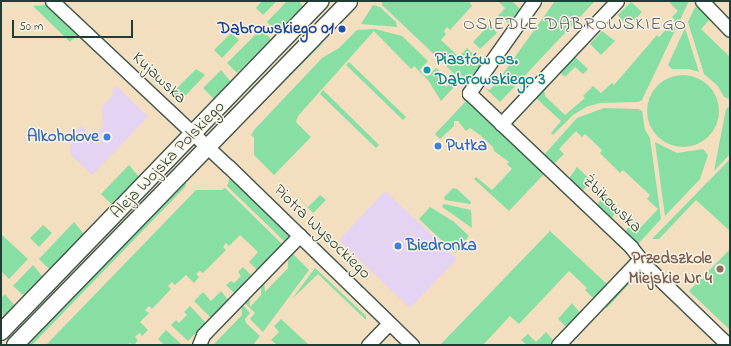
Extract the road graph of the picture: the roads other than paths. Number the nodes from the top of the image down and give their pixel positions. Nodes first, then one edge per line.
1 (52, 1) edge
2 (321, 1) edge
3 (349, 1) edge
4 (534, 1) edge
5 (617, 1) edge
6 (702, 1) edge
7 (730, 30) edge
8 (501, 124) junction
9 (193, 134) junction
10 (207, 146) junction
11 (300, 235) junction
12 (640, 259) junction
13 (389, 323) junction
14 (1, 332) edge
15 (562, 344) edge
16 (725, 344) edge
17 (15, 345) edge
18 (200, 345) edge
19 (368, 345) edge
20 (412, 345) edge

1 - 9 street, Kujawska
2 - 9 street, Aleja Wojska Polskiego
3 - 10 street, Aleja Wojska Polskiego
4 - 8 street, Żbikowska
5 - 8 street
6 - 7 street
8 - 12 street, Żbikowska
9 - 10 street, Kujawska
9 - 14 street, Aleja Wojska Polskiego
10 - 11 street, Piotra Wysockiego
10 - 17 street, Aleja Wojska Polskiego
11 - 13 street, Piotra Wysockiego
11 - 18 street
12 - 15 street
12 - 16 street, Żbikowska
13 - 19 street
13 - 20 street, Piotra Wysockiego

